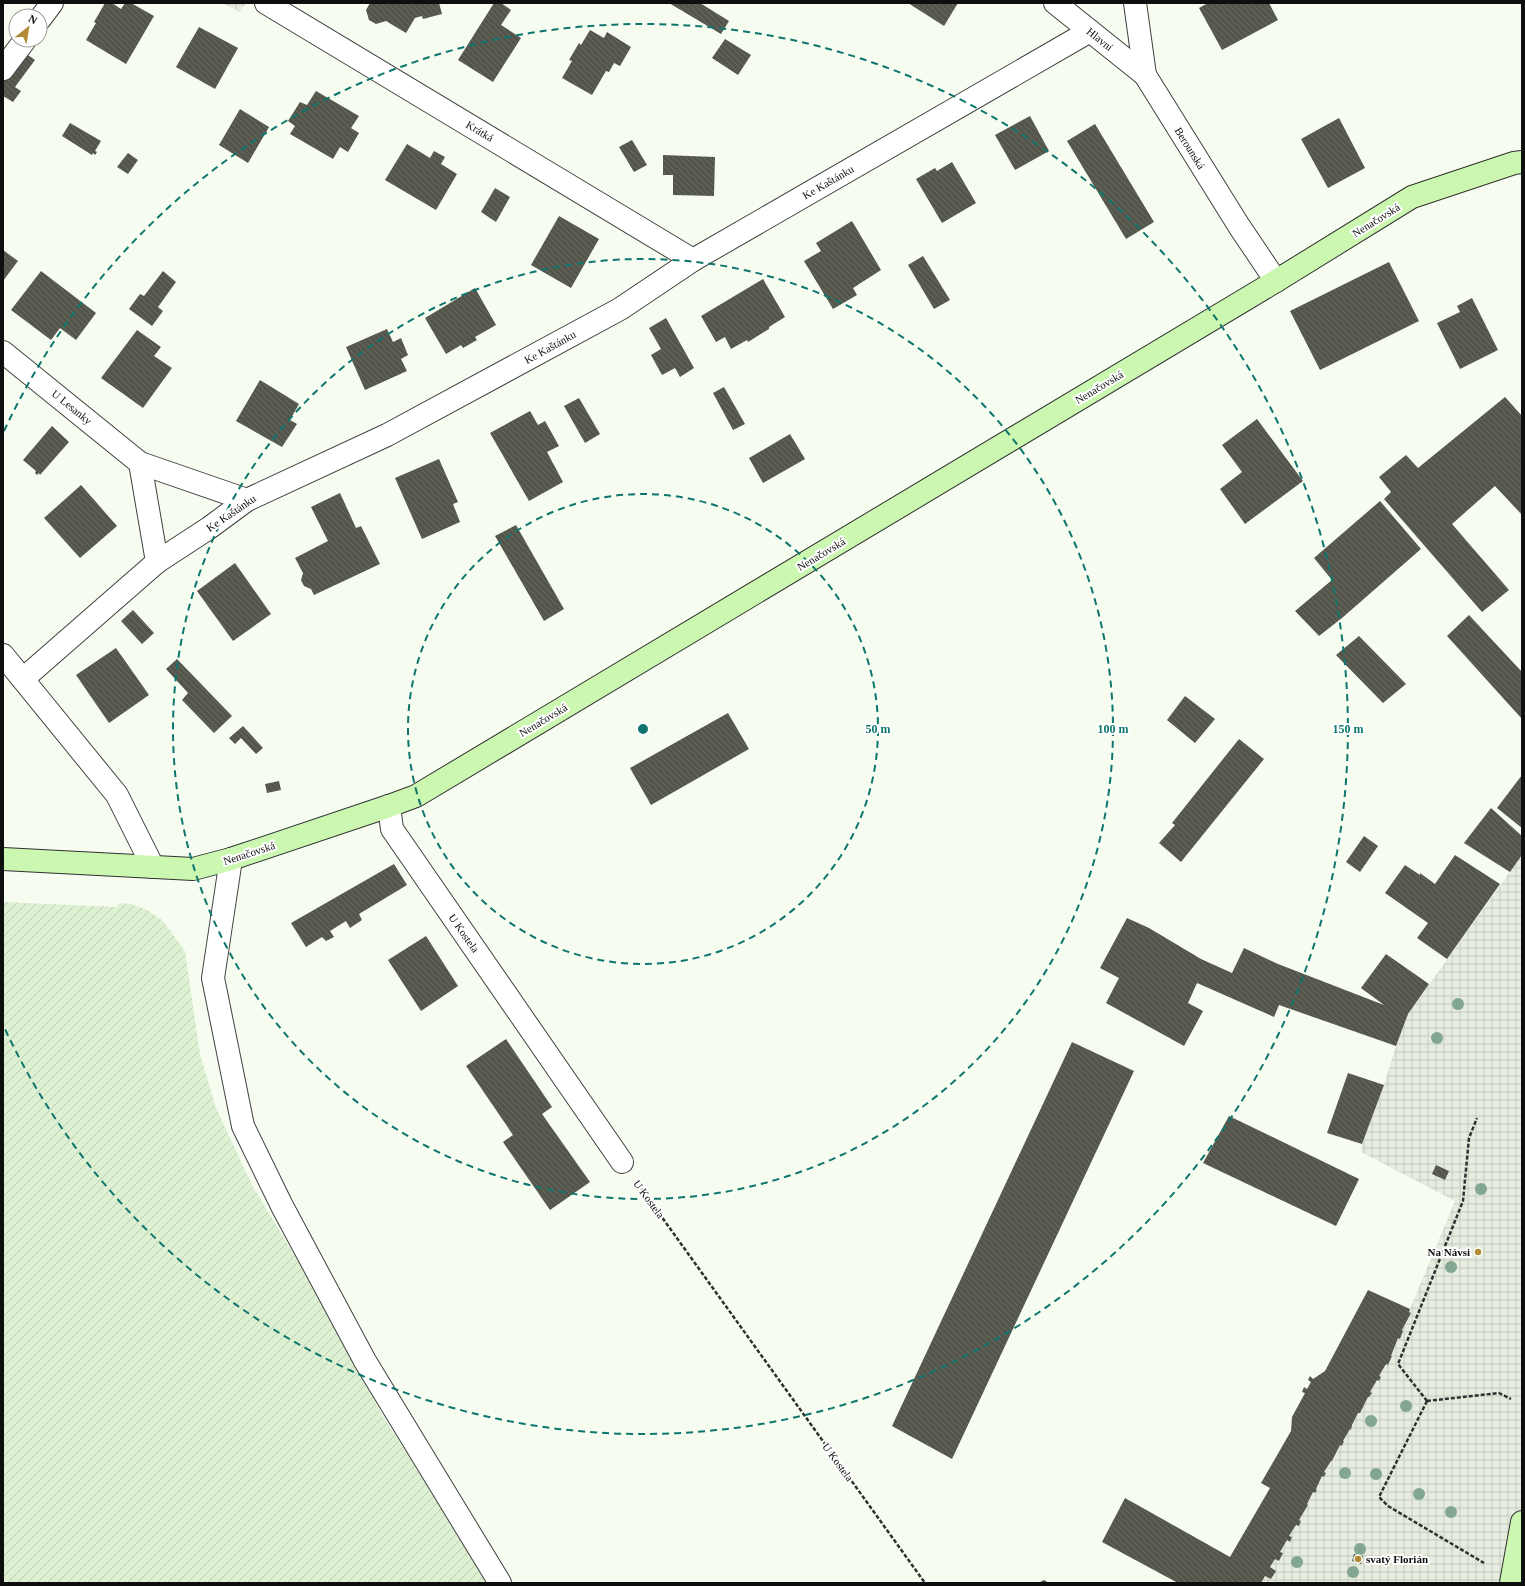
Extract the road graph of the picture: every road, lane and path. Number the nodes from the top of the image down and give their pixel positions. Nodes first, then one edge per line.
1 (266, 3) edge
2 (1055, 3) edge
3 (1135, 3) edge
4 (1090, 31) junction
5 (18, 48) edge
6 (3, 69) edge
7 (1145, 76) junction
8 (1522, 162) edge
9 (693, 260) junction
10 (1276, 281) junction
11 (3, 352) edge
12 (140, 463) junction
13 (247, 500) junction
14 (157, 562) junction
15 (3, 655) edge
16 (23, 679) junction
17 (390, 806) junction
18 (3, 859) edge
19 (230, 859) junction
20 (153, 867) junction
21 (1477, 1118) dead end
22 (622, 1162) joint
23 (1511, 1399) dead end
24 (1427, 1401) junction
25 (1522, 1522) edge
26 (1484, 1564) dead end
27 (500, 1583) edge
28 (925, 1583) edge
29 (1511, 1583) edge

1 - 9 street, Krátká
2 - 4 street, Hlavní
3 - 7 street, Berounská
4 - 7 street, Hlavní
4 - 9 street, Ke Kaštánku
5 - 6 street
7 - 10 street, Berounská
8 - 10 street, Nenačovská
9 - 13 street, Ke Kaštánku
10 - 17 street, Nenačovská
11 - 12 street, U Lesanky
12 - 13 street, U Lesanky
12 - 14 street
13 - 14 street, Ke Kaštánku
14 - 16 street, Ke Kaštánku
15 - 16 street
16 - 20 street
17 - 19 street, Nenačovská
17 - 22 street, U Kostela
18 - 20 street, Nenačovská
19 - 20 street, Nenačovská
19 - 27 street
21 - 24 path
22 - 28 path, U Kostela
23 - 24 path
24 - 26 path
25 - 29 street

